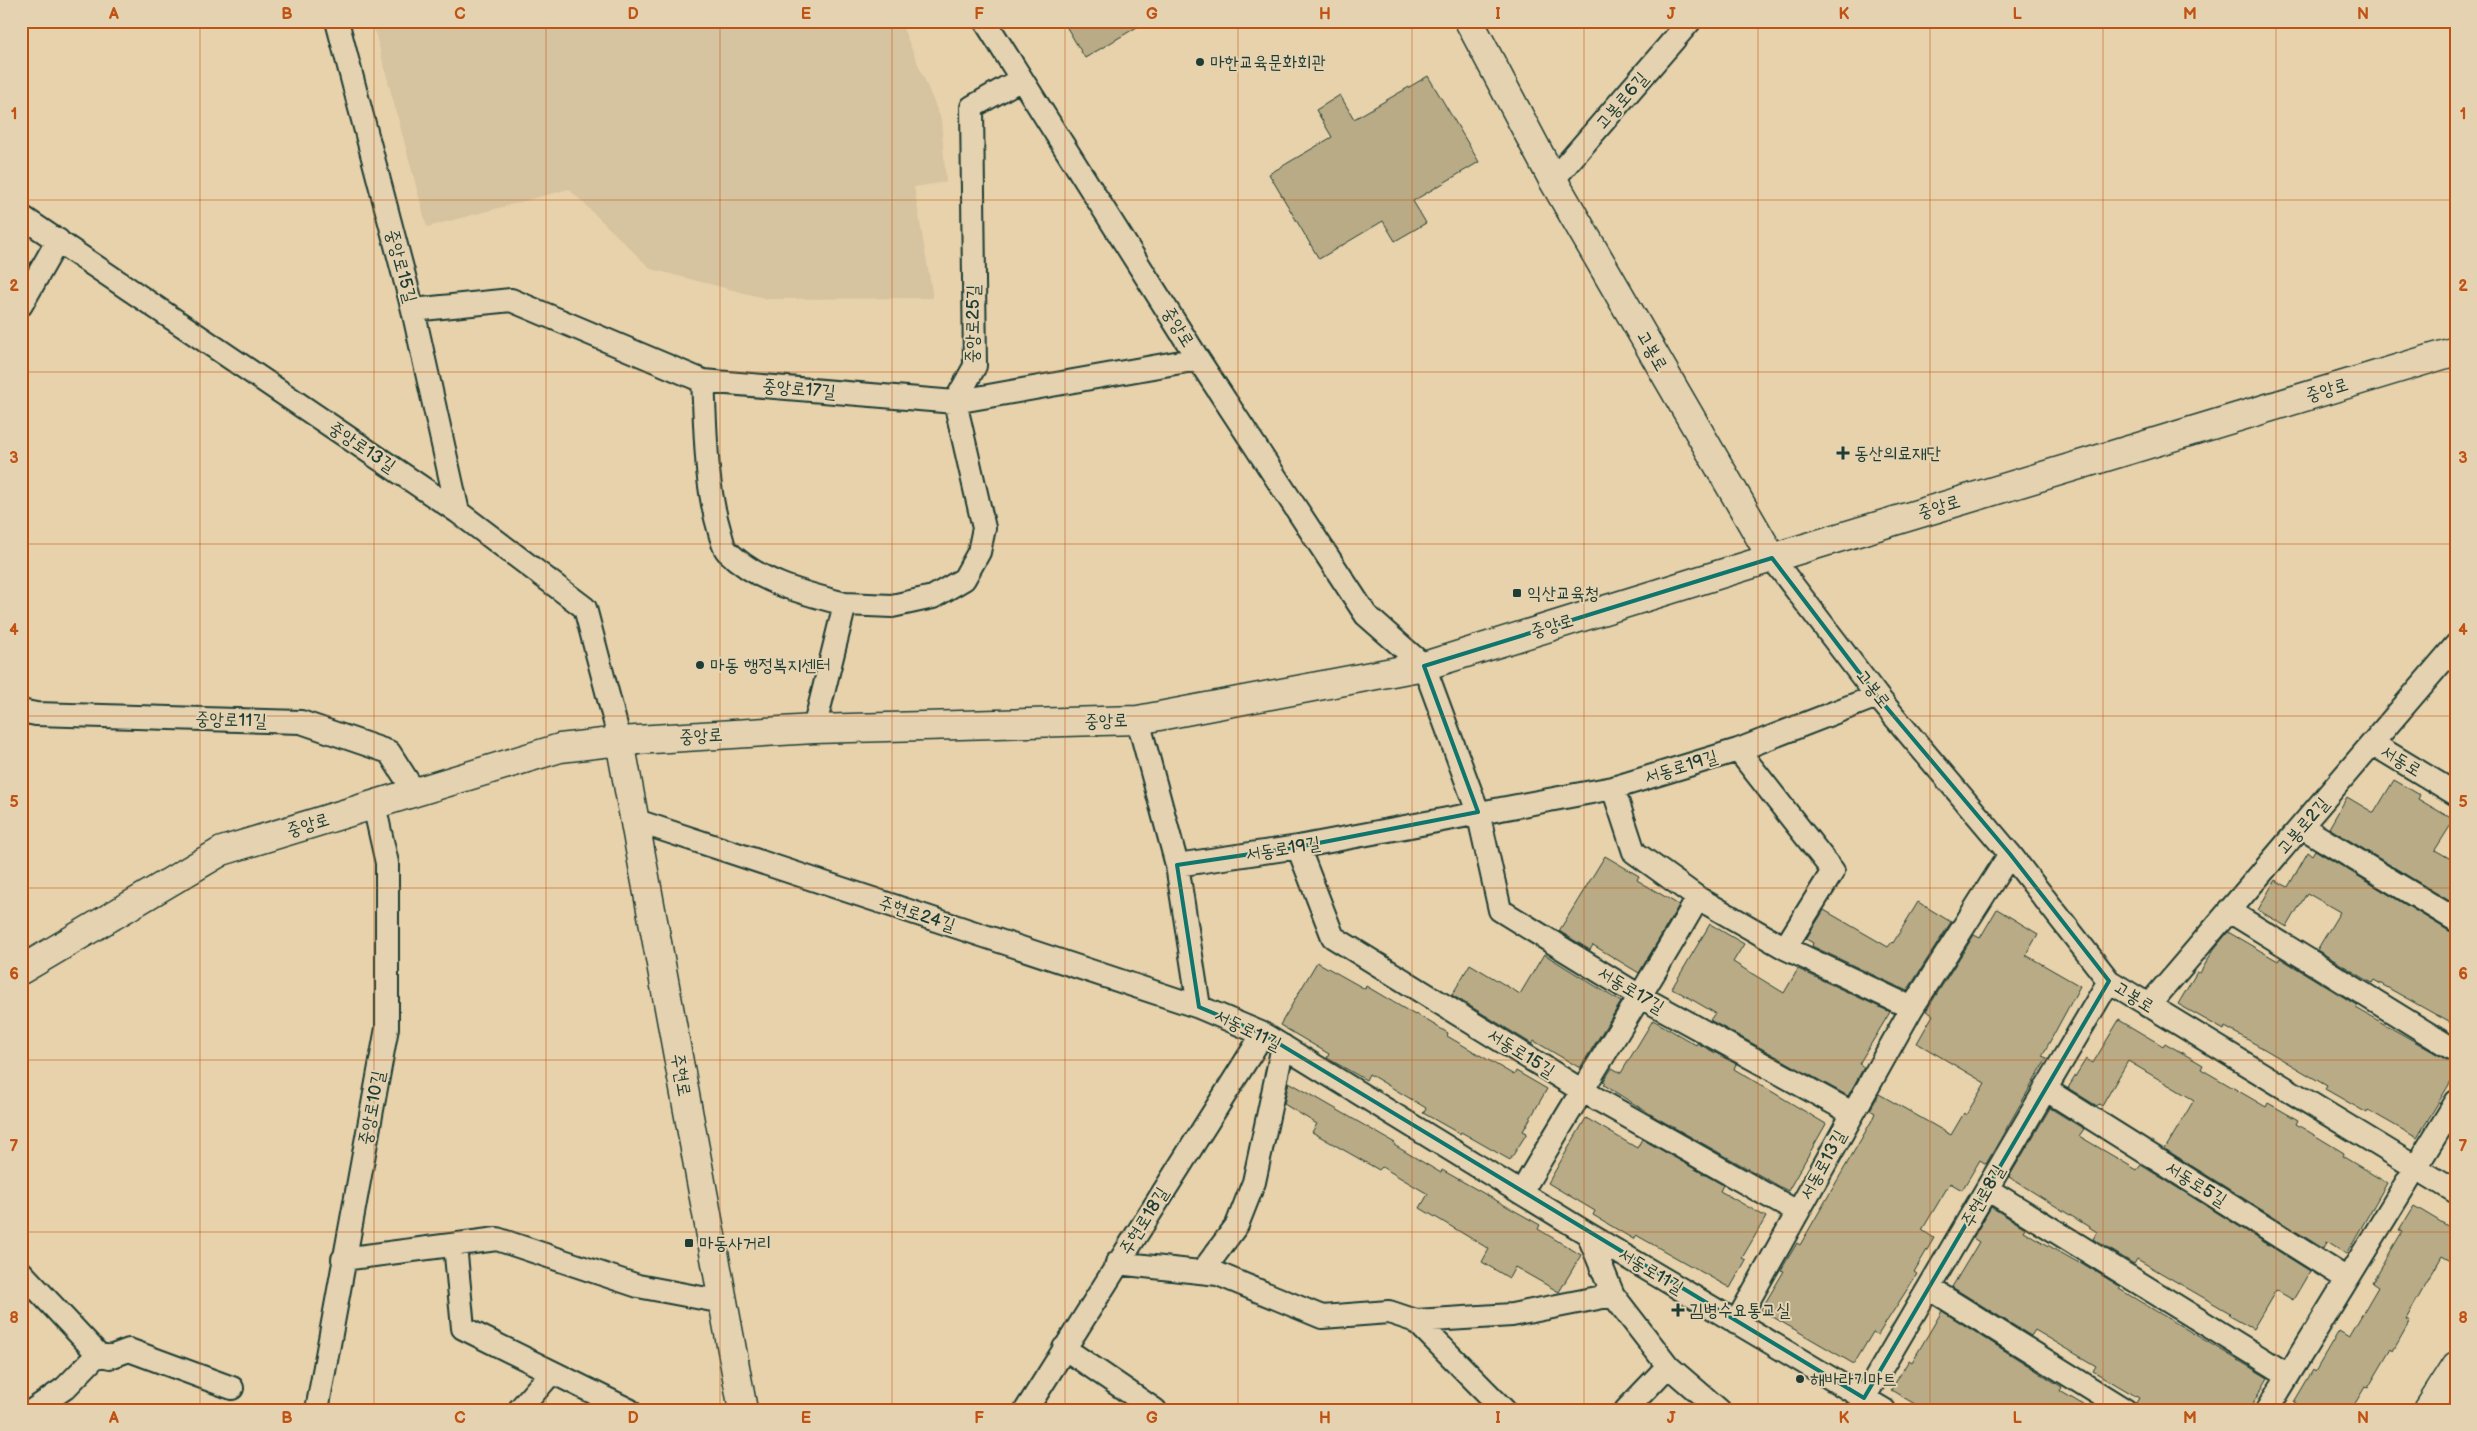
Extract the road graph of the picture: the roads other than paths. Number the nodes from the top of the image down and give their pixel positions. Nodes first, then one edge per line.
1 (337, 21) edge
2 (985, 21) edge
3 (1469, 21) edge
4 (1690, 21) edge
5 (1021, 79) junction
6 (1553, 180) junction
7 (21, 216) edge
8 (58, 240) junction
9 (21, 305) edge
10 (413, 310) junction
11 (2456, 351) edge
12 (1198, 358) junction
13 (704, 381) junction
14 (955, 402) junction
15 (458, 512) junction
16 (1772, 558) junction
17 (845, 604) junction
18 (2452, 656) edge
19 (1424, 666) junction
20 (1877, 696) junction
21 (21, 711) edge
22 (1138, 720) junction
23 (814, 729) junction
24 (620, 741) junction
25 (2373, 744) junction
26 (1738, 750) junction
27 (1612, 788) junction
28 (414, 791) junction
29 (2456, 794) edge
30 (374, 805) junction
31 (1478, 812) junction
32 (634, 820) junction
33 (2302, 826) junction
34 (1298, 847) junction
35 (2010, 854) junction
36 (1177, 865) junction
37 (1698, 898) junction
38 (2229, 910) junction
39 (2456, 920) edge
40 (1785, 948) junction
41 (21, 970) edge
42 (2108, 981) junction
43 (1641, 997) junction
44 (2148, 1006) junction
45 (1199, 1007) junction
46 (1912, 1008) junction
47 (1263, 1034) junction
48 (1283, 1046) junction
49 (2456, 1051) edge
50 (2045, 1089) junction
51 (1581, 1090) junction
52 (2456, 1102) edge
53 (1852, 1113) junction
54 (2415, 1168) junction
55 (1987, 1189) junction
56 (2456, 1192) edge
57 (1521, 1193) junction
58 (1797, 1212) junction
59 (1588, 1234) junction
60 (456, 1245) junction
61 (343, 1260) junction
62 (1117, 1263) junction
63 (21, 1272) edge
64 (1202, 1272) junction
65 (2347, 1278) junction
66 (1929, 1288) junction
67 (1612, 1295) junction
68 (723, 1302) junction
69 (1416, 1321) junction
70 (1736, 1323) junction
71 (1064, 1348) junction
72 (98, 1354) junction
73 (1668, 1366) junction
74 (2456, 1366) edge
75 (552, 1372) junction
76 (2288, 1375) junction
77 (232, 1388) dead end
78 (1860, 1404) edge
79 (33, 1410) edge
80 (316, 1410) edge
81 (519, 1410) edge
82 (629, 1410) edge
83 (743, 1410) edge
84 (1026, 1410) edge
85 (1155, 1410) edge
86 (1504, 1410) edge
87 (1626, 1410) edge
88 (1719, 1410) edge
89 (1884, 1410) edge
90 (2125, 1410) edge
91 (2267, 1410) edge
92 (2428, 1410) edge

1 - 10 street, 중앙로15길
2 - 5 street, 중앙로
3 - 6 street, 고봉로
4 - 6 street, 고봉로6길
5 - 12 street, 중앙로
5 - 14 street, 중앙로25길
6 - 16 street, 고봉로
7 - 8 street, 중앙로13길
8 - 9 street
8 - 15 street, 중앙로13길
10 - 13 street, 중앙로17길
10 - 15 street, 중앙로15길
11 - 16 street, 중앙로
12 - 14 street, 중앙로17길
12 - 19 street, 중앙로
13 - 14 street, 중앙로17길
13 - 17 street
14 - 17 street
15 - 24 street, 중앙로13길
16 - 19 street, 중앙로
16 - 20 street, 고봉로
17 - 23 street
18 - 25 street, 고봉로2길
19 - 22 street, 중앙로
19 - 31 street
20 - 26 street, 서동로19길
20 - 35 street, 고봉로
21 - 28 street, 중앙로11길
22 - 23 street, 중앙로
22 - 36 street, 서동로11길
23 - 24 street, 중앙로
24 - 28 street, 중앙로
24 - 32 street, 주현로
25 - 29 street, 서동로
25 - 33 street, 고봉로2길
26 - 27 street, 서동로19길
26 - 40 street
27 - 31 street, 서동로19길
27 - 37 street
28 - 30 street, 중앙로
30 - 41 street, 중앙로
30 - 61 street, 중앙로10길
31 - 34 street, 서동로19길
31 - 43 street, 서동로17길
32 - 45 street, 주현로24길
32 - 68 street, 주현로
33 - 38 street, 고봉로2길
33 - 39 street
34 - 36 street, 서동로19길
34 - 51 street, 서동로15길
35 - 42 street, 고봉로
35 - 46 street, 서동로13길
36 - 45 street, 서동로11길
37 - 40 street
37 - 43 street
38 - 44 street, 고봉로2길
38 - 49 street
40 - 46 street
42 - 44 street, 고봉로
42 - 50 street, 주현로8길
43 - 51 street
43 - 53 street, 서동로17길
44 - 54 street, 고봉로
45 - 47 street, 서동로11길
46 - 53 street, 서동로13길
47 - 48 street, 서동로11길
47 - 62 street, 주현로18길
48 - 57 street, 서동로11길
48 - 64 street
50 - 55 street, 주현로8길
50 - 65 street, 서동로5길
51 - 57 street
51 - 58 street, 서동로15길
52 - 54 street
53 - 58 street, 서동로13길
54 - 56 street, 고봉로
54 - 65 street
55 - 66 street, 주현로8길
55 - 76 street
57 - 59 street, 서동로11길
58 - 70 street, 서동로13길
59 - 67 street
59 - 70 street, 서동로11길
60 - 61 street
60 - 68 street
60 - 75 street
61 - 80 street, 중앙로10길
62 - 64 street
62 - 71 street, 주현로18길
63 - 72 street
64 - 69 street
65 - 76 street
66 - 78 street, 주현로8길
66 - 90 street
67 - 69 street
67 - 73 street
68 - 83 street, 주현로
69 - 86 street
70 - 78 street, 서동로11길
71 - 84 street, 주현로18길
71 - 85 street
72 - 77 street
72 - 79 street
73 - 87 street
73 - 88 street
74 - 92 street
75 - 81 street
75 - 82 street
76 - 91 street
78 - 89 street, 서동로11길

